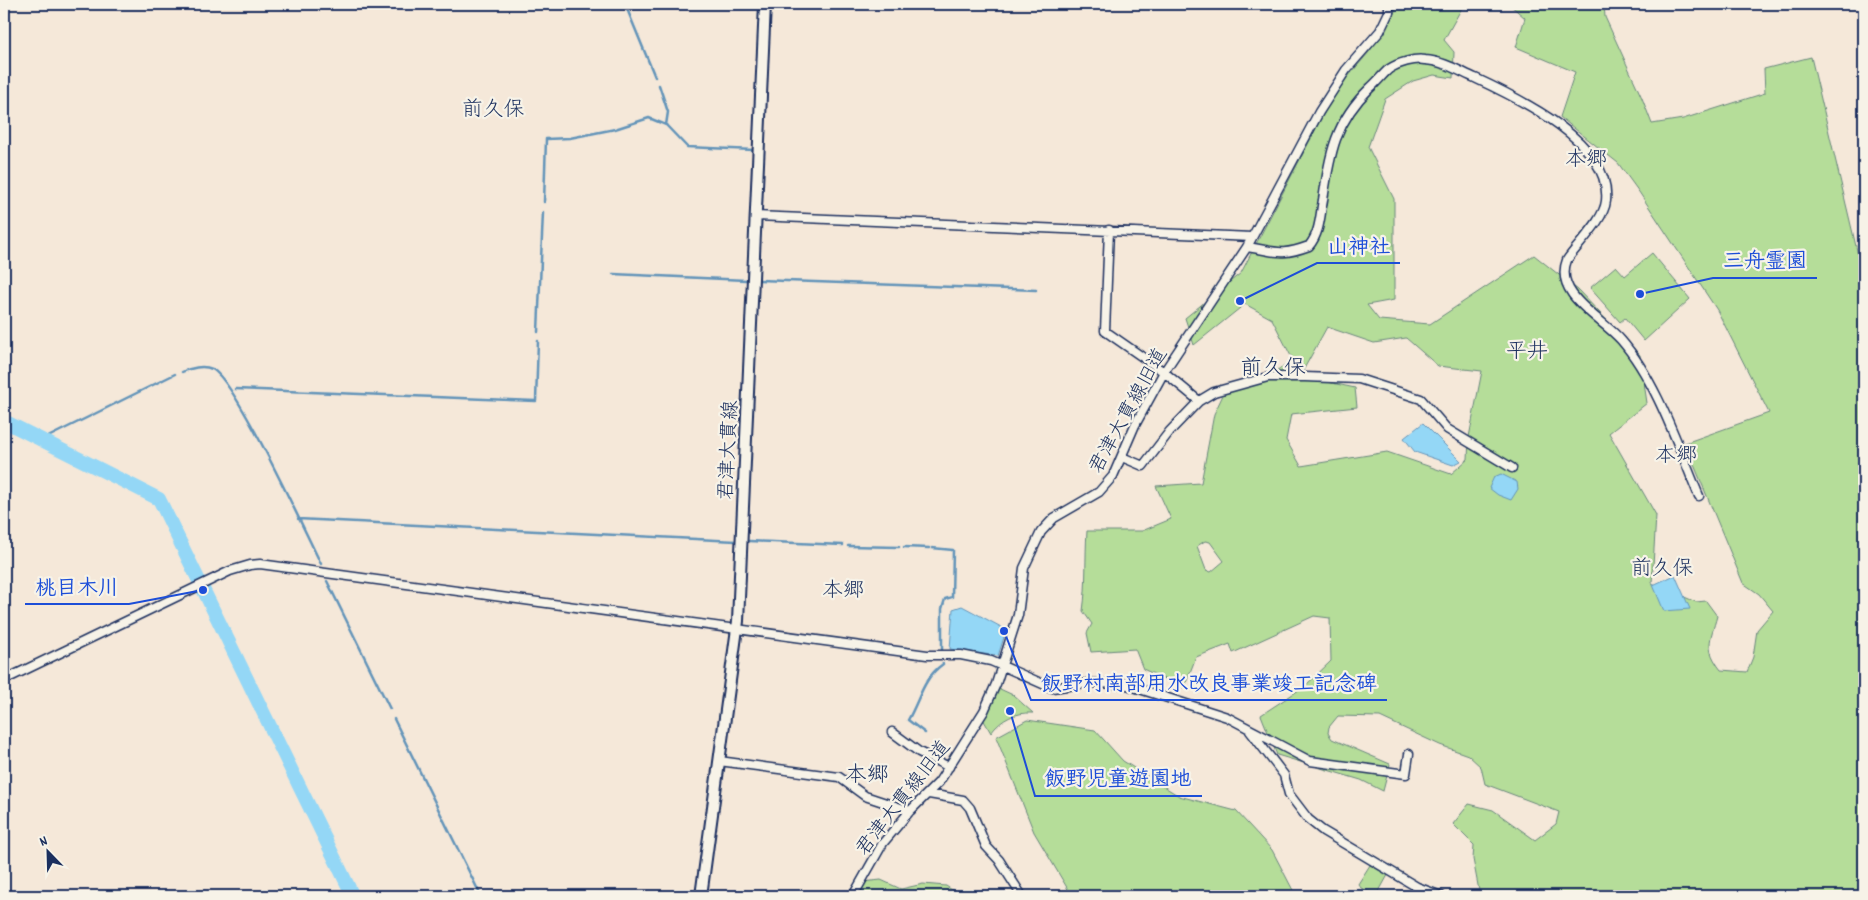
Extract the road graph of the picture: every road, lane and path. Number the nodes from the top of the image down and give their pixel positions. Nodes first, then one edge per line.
1 (765, 4) edge
2 (1389, 4) edge
3 (755, 216) junction
4 (1109, 230) junction
5 (1252, 237) junction
6 (1247, 247) junction
7 (1164, 372) junction
8 (1199, 401) junction
9 (1122, 458) junction
10 (1512, 468) dead end
11 (1699, 496) dead end
12 (737, 630) junction
13 (1002, 666) junction
14 (4, 680) edge
15 (1249, 730) junction
16 (892, 732) dead end
17 (1409, 754) dead end
18 (719, 761) junction
19 (950, 767) junction
20 (929, 794) junction
21 (910, 811) junction
22 (701, 896) edge
23 (853, 896) edge
24 (1022, 896) edge
25 (1441, 896) edge

1 - 3 main road, 君津大貫線
2 - 5 street, 君津大貫線旧道
3 - 4 street
3 - 12 main road, 君津大貫線
4 - 5 street
4 - 7 street
5 - 6 street, 君津大貫線旧道
6 - 7 street, 君津大貫線旧道
6 - 11 street
7 - 8 street
7 - 9 street, 君津大貫線旧道
8 - 9 street
8 - 10 street
9 - 13 street, 君津大貫線旧道
12 - 13 street
12 - 14 street
12 - 18 main road, 君津大貫線
13 - 15 street
13 - 19 street, 君津大貫線旧道
15 - 17 street
15 - 25 street
16 - 19 street
18 - 21 street
18 - 22 main road, 君津大貫線
19 - 20 street, 君津大貫線旧道
20 - 21 street, 君津大貫線旧道
20 - 24 street
21 - 23 street, 君津大貫線旧道

